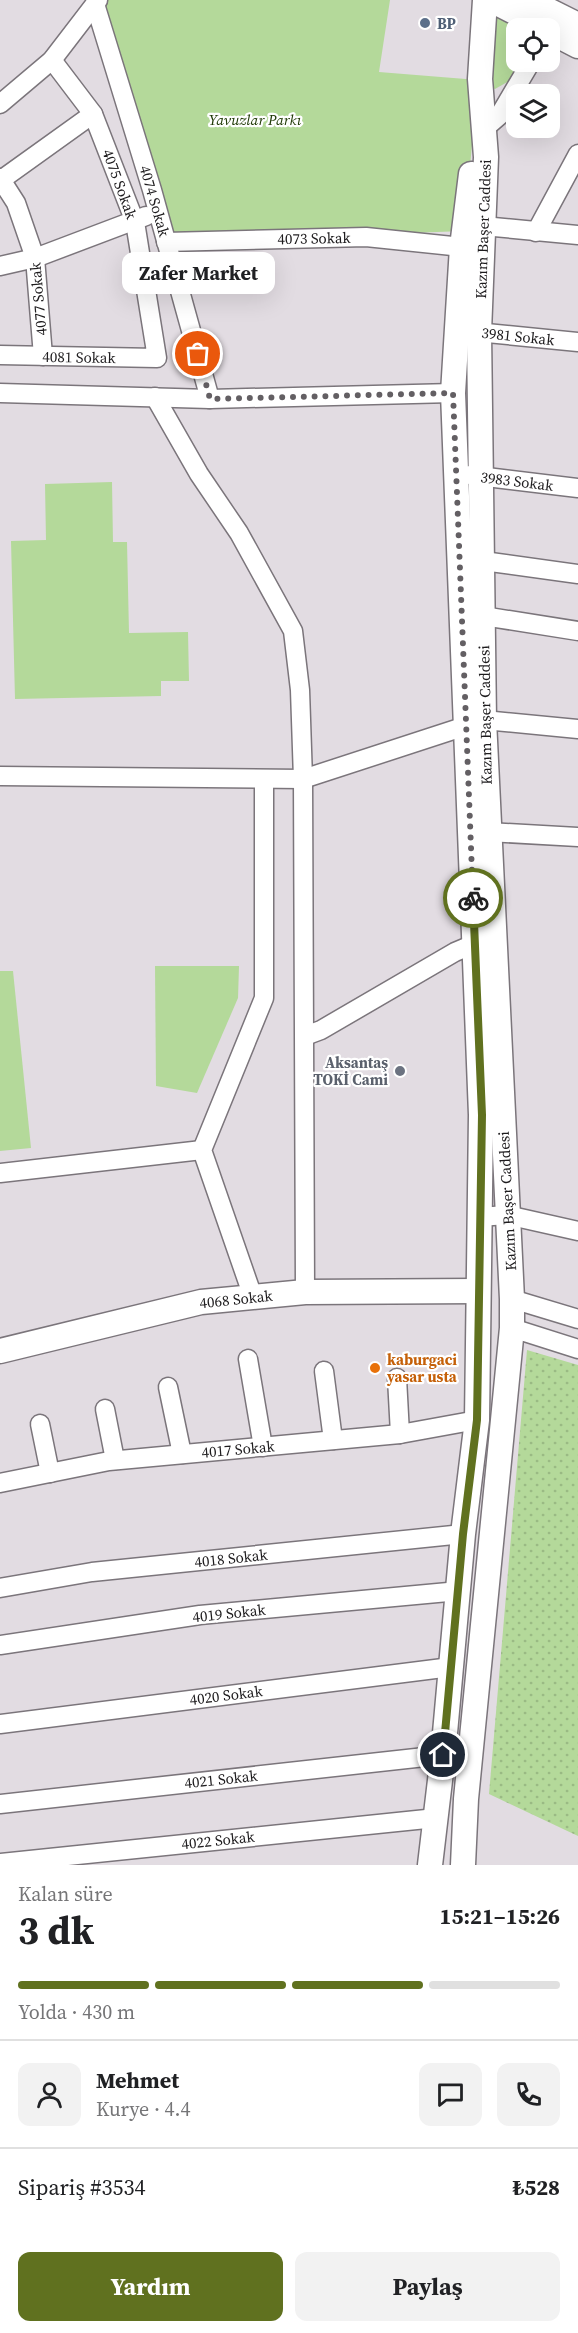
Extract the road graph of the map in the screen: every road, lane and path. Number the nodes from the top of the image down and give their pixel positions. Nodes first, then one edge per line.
1 (485, 0) edge
2 (491, 0) edge
3 (528, 0) edge
4 (97, 2) edge
5 (526, 18) edge
6 (578, 26) edge
7 (560, 37) edge
8 (578, 46) edge
9 (52, 60) junction
10 (525, 72) edge
11 (0, 104) edge
12 (93, 114) junction
13 (484, 135) junction
14 (578, 154) edge
15 (1, 179) edge
16 (158, 210) junction
17 (135, 222) junction
18 (483, 226) junction
19 (536, 232) junction
20 (578, 235) edge
21 (166, 242) junction
22 (462, 247) junction
23 (35, 258) junction
24 (0, 266) edge
25 (468, 331) junction
26 (578, 342) edge
27 (0, 355) edge
28 (43, 356) junction
29 (157, 358) joint
30 (0, 393) edge
31 (453, 393) junction
32 (154, 397) junction
33 (210, 399) junction
34 (456, 474) junction
35 (480, 477) junction
36 (578, 488) edge
37 (483, 561) junction
38 (460, 571) junction
39 (578, 574) edge
40 (472, 620) junction
41 (578, 631) edge
42 (475, 722) junction
43 (578, 729) edge
44 (0, 776) edge
45 (303, 779) junction
46 (264, 780) junction
47 (488, 832) junction
48 (578, 837) edge
49 (474, 944) junction
50 (305, 1036) junction
51 (202, 1150) junction
52 (0, 1173) edge
53 (507, 1215) junction
54 (479, 1217) junction
55 (578, 1231) edge
56 (478, 1291) junction
57 (305, 1292) junction
58 (253, 1297) junction
59 (512, 1299) junction
60 (578, 1319) edge
61 (512, 1328) junction
62 (578, 1348) edge
63 (0, 1351) edge
64 (248, 1359) dead end
65 (324, 1371) dead end
66 (397, 1378) dead end
67 (168, 1387) dead end
68 (105, 1409) dead end
69 (477, 1420) junction
70 (40, 1424) dead end
71 (400, 1434) junction
72 (333, 1440) junction
73 (263, 1447) junction
74 (182, 1454) junction
75 (115, 1460) junction
76 (50, 1473) junction
77 (0, 1483) edge
78 (463, 1534) junction
79 (0, 1588) edge
80 (459, 1591) junction
81 (0, 1645) edge
82 (451, 1667) junction
83 (0, 1724) edge
84 (443, 1755) junction
85 (0, 1804) edge
86 (436, 1818) junction
87 (0, 1863) edge
88 (430, 1865) edge
89 (463, 1865) edge

1 - 13 main road, Kazım Başer Caddesi
2 - 5 main road
3 - 6 main road
4 - 9 street
4 - 16 street, 4074 Sokak
7 - 8 main road
9 - 11 street
9 - 12 street, 4075 Sokak
10 - 13 street
12 - 15 street
12 - 17 street, 4075 Sokak
13 - 18 main road, Kazım Başer Caddesi
13 - 22 main road, Kazım Başer Caddesi
14 - 19 street
15 - 23 street, 4077 Sokak
16 - 17 street
16 - 21 street, 4074 Sokak
17 - 23 street
17 - 29 street, 4075 Sokak
18 - 19 street
18 - 25 main road, Kazım Başer Caddesi
19 - 20 street
21 - 22 street, 4073 Sokak
21 - 33 street, 4074 Sokak
22 - 25 main road, Kazım Başer Caddesi
23 - 24 street
23 - 28 street, 4077 Sokak
25 - 26 street, 3981 Sokak
25 - 31 main road, Kazım Başer Caddesi
25 - 35 main road, Kazım Başer Caddesi
27 - 28 street, 4081 Sokak
28 - 29 street, 4081 Sokak
30 - 32 street
31 - 33 street
31 - 34 main road, Kazım Başer Caddesi
32 - 33 street
32 - 45 street
34 - 35 street, 3983 Sokak
34 - 38 main road, Kazım Başer Caddesi
35 - 36 street, 3983 Sokak
35 - 37 main road, Kazım Başer Caddesi
37 - 38 street
37 - 39 street
37 - 40 main road, Kazım Başer Caddesi
38 - 40 main road, Kazım Başer Caddesi
40 - 41 street
40 - 42 main road, Kazım Başer Caddesi
42 - 43 street
42 - 45 street
42 - 47 main road, Kazım Başer Caddesi
42 - 49 main road, Kazım Başer Caddesi
44 - 46 street
45 - 46 street
45 - 50 street
46 - 51 street
47 - 48 street
47 - 53 main road, Kazım Başer Caddesi
49 - 50 street
49 - 54 main road, Kazım Başer Caddesi
50 - 57 street
51 - 52 street
51 - 58 street
53 - 54 street
53 - 55 street
53 - 59 main road, Kazım Başer Caddesi
54 - 56 main road, Kazım Başer Caddesi
56 - 57 main road, 4068 Sokak
56 - 69 main road, Kazım Başer Caddesi
57 - 58 main road, 4068 Sokak
58 - 63 main road, 4068 Sokak
59 - 60 street
59 - 61 main road, Kazım Başer Caddesi
61 - 62 street
61 - 89 main road, Kazım Başer Caddesi
64 - 73 street
65 - 72 street
66 - 71 street
67 - 74 street
68 - 75 street
69 - 71 street, 4017 Sokak
69 - 78 main road, Kazım Başer Caddesi
70 - 76 street
71 - 72 street, 4017 Sokak
72 - 73 street, 4017 Sokak
73 - 74 street, 4017 Sokak
74 - 75 street, 4017 Sokak
75 - 76 street, 4017 Sokak
76 - 77 street, 4017 Sokak
78 - 79 street, 4018 Sokak
78 - 80 main road, Kazım Başer Caddesi
80 - 81 street, 4019 Sokak
80 - 82 main road, Kazım Başer Caddesi
82 - 83 street, 4020 Sokak
82 - 84 main road, Kazım Başer Caddesi
84 - 85 street, 4021 Sokak
84 - 86 main road, Kazım Başer Caddesi
86 - 87 street, 4022 Sokak
86 - 88 main road, Kazım Başer Caddesi

